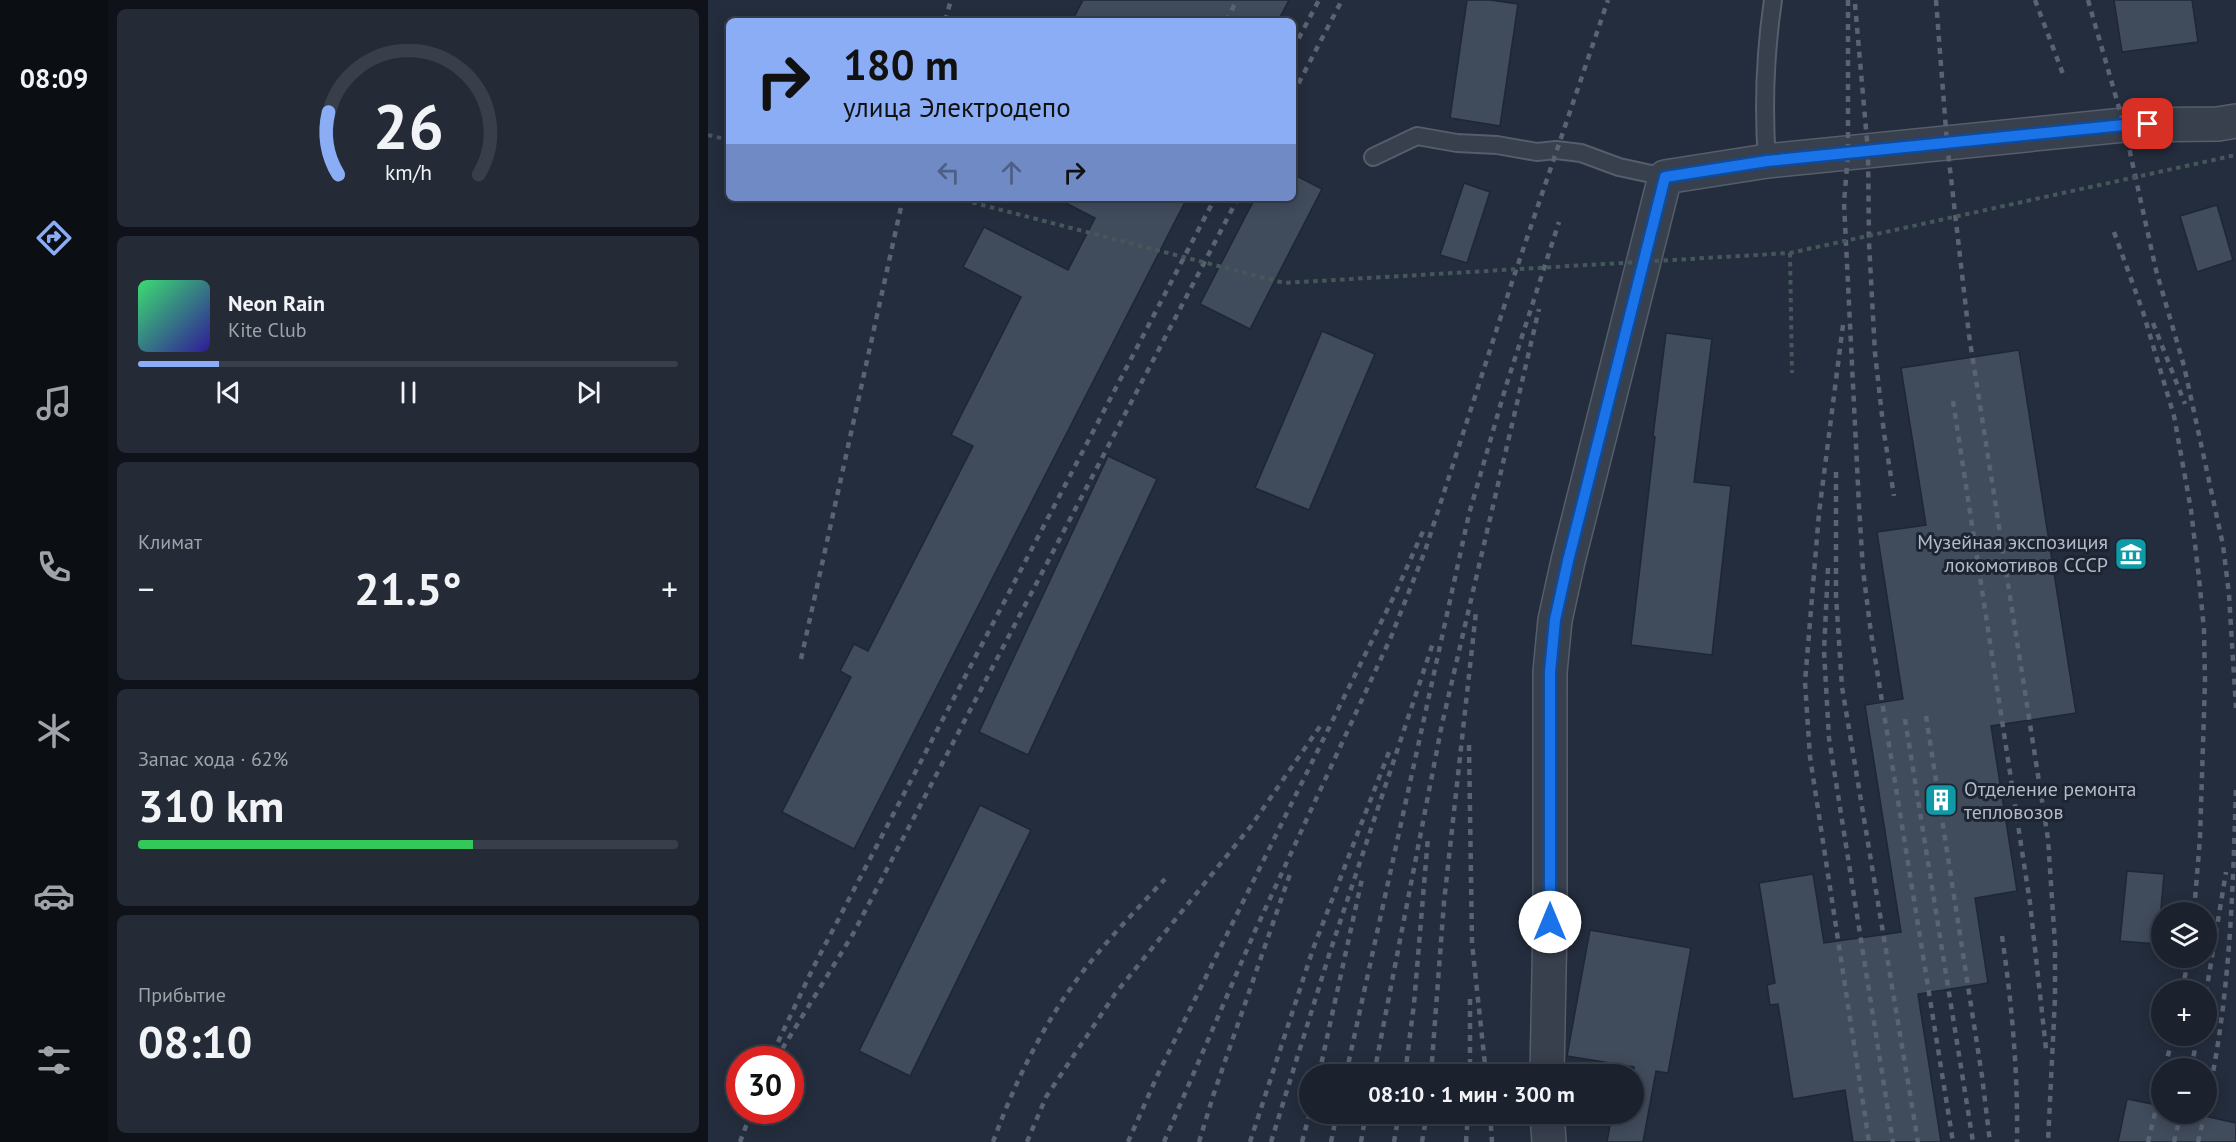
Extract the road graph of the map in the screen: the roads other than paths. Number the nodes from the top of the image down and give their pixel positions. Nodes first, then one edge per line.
1 (1773, 0) edge
2 (2236, 122) edge
3 (1373, 157) dead end
4 (1767, 161) junction
5 (1665, 177) junction
6 (1547, 1064) edge
7 (1548, 1124) edge
8 (1549, 1142) edge

1 - 4 lane
2 - 4 street
3 - 5 lane
4 - 5 street
5 - 6 street
7 - 8 street

